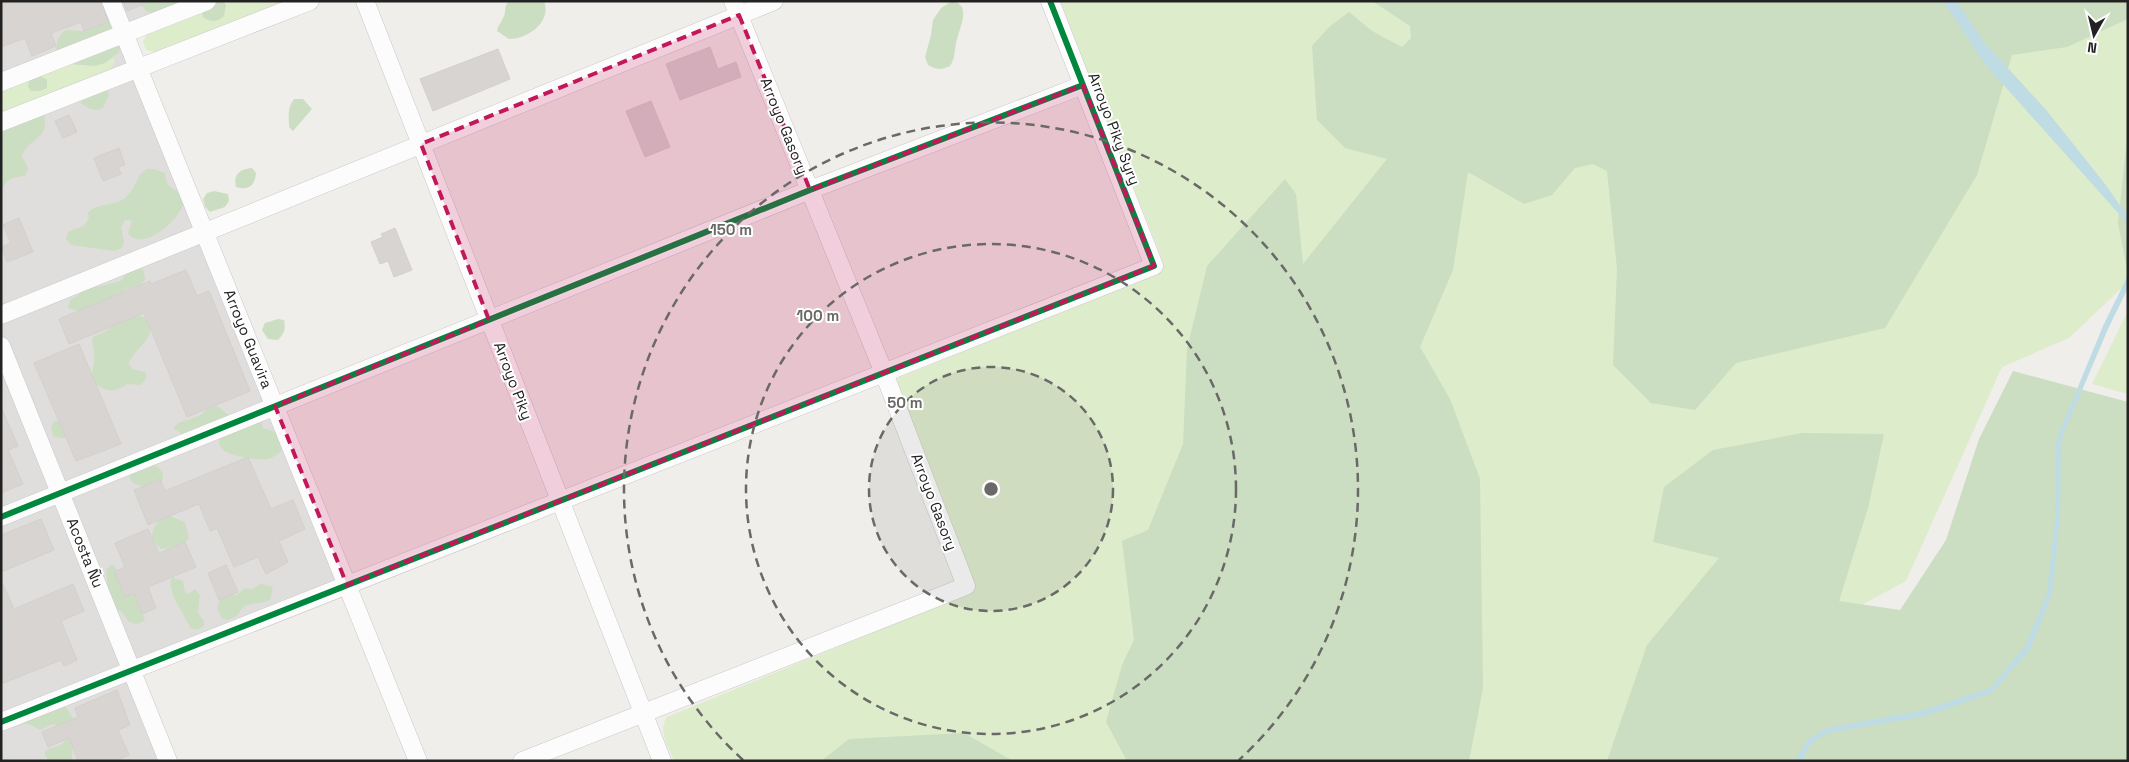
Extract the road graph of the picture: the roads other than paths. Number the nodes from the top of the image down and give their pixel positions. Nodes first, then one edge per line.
1 (111, 1) edge
2 (207, 1) edge
3 (310, 1) edge
4 (365, 1) edge
5 (774, 1) edge
6 (1050, 1) edge
7 (736, 8) edge
8 (124, 34) junction
9 (138, 68) junction
10 (1, 82) edge
11 (1083, 85) junction
12 (1, 122) edge
13 (421, 144) junction
14 (810, 190) junction
15 (204, 232) junction
16 (1, 315) edge
17 (489, 320) junction
18 (1, 346) edge
19 (884, 373) junction
20 (275, 406) junction
21 (61, 494) junction
22 (560, 501) junction
23 (1, 518) edge
24 (347, 585) junction
25 (132, 670) junction
26 (643, 713) junction
27 (1, 722) edge
28 (168, 761) edge
29 (418, 761) edge
30 (522, 761) edge
31 (662, 761) edge

1 - 8 street, Arroyo Guavira
2 - 8 street
3 - 9 street
4 - 13 street, Arroyo Piky
5 - 7 street
6 - 11 street, Arroyo Piky Syry
7 - 13 street
7 - 14 street, Arroyo Gasory
8 - 9 street, Arroyo Guavira
8 - 10 street
9 - 12 street
9 - 15 street, Arroyo Guavira
11 - 14 street
11 - 19 street, Arroyo Piky Syry
13 - 15 street
13 - 17 street, Arroyo Piky
14 - 17 street
14 - 19 street, Arroyo Gasory
15 - 16 street
15 - 20 street, Arroyo Guavira
17 - 20 street
17 - 22 street, Arroyo Piky
18 - 21 street, Acosta Ñu
19 - 22 street
19 - 26 street, Arroyo Gasory
20 - 21 street
20 - 24 street, Arroyo Guavira
21 - 23 street
21 - 25 street, Acosta Ñu
22 - 24 street
22 - 26 street, Arroyo Piky
24 - 25 street
24 - 29 street, Arroyo Guavira
25 - 27 street
25 - 28 street, Acosta Ñu
26 - 30 street
26 - 31 street, Arroyo Piky

